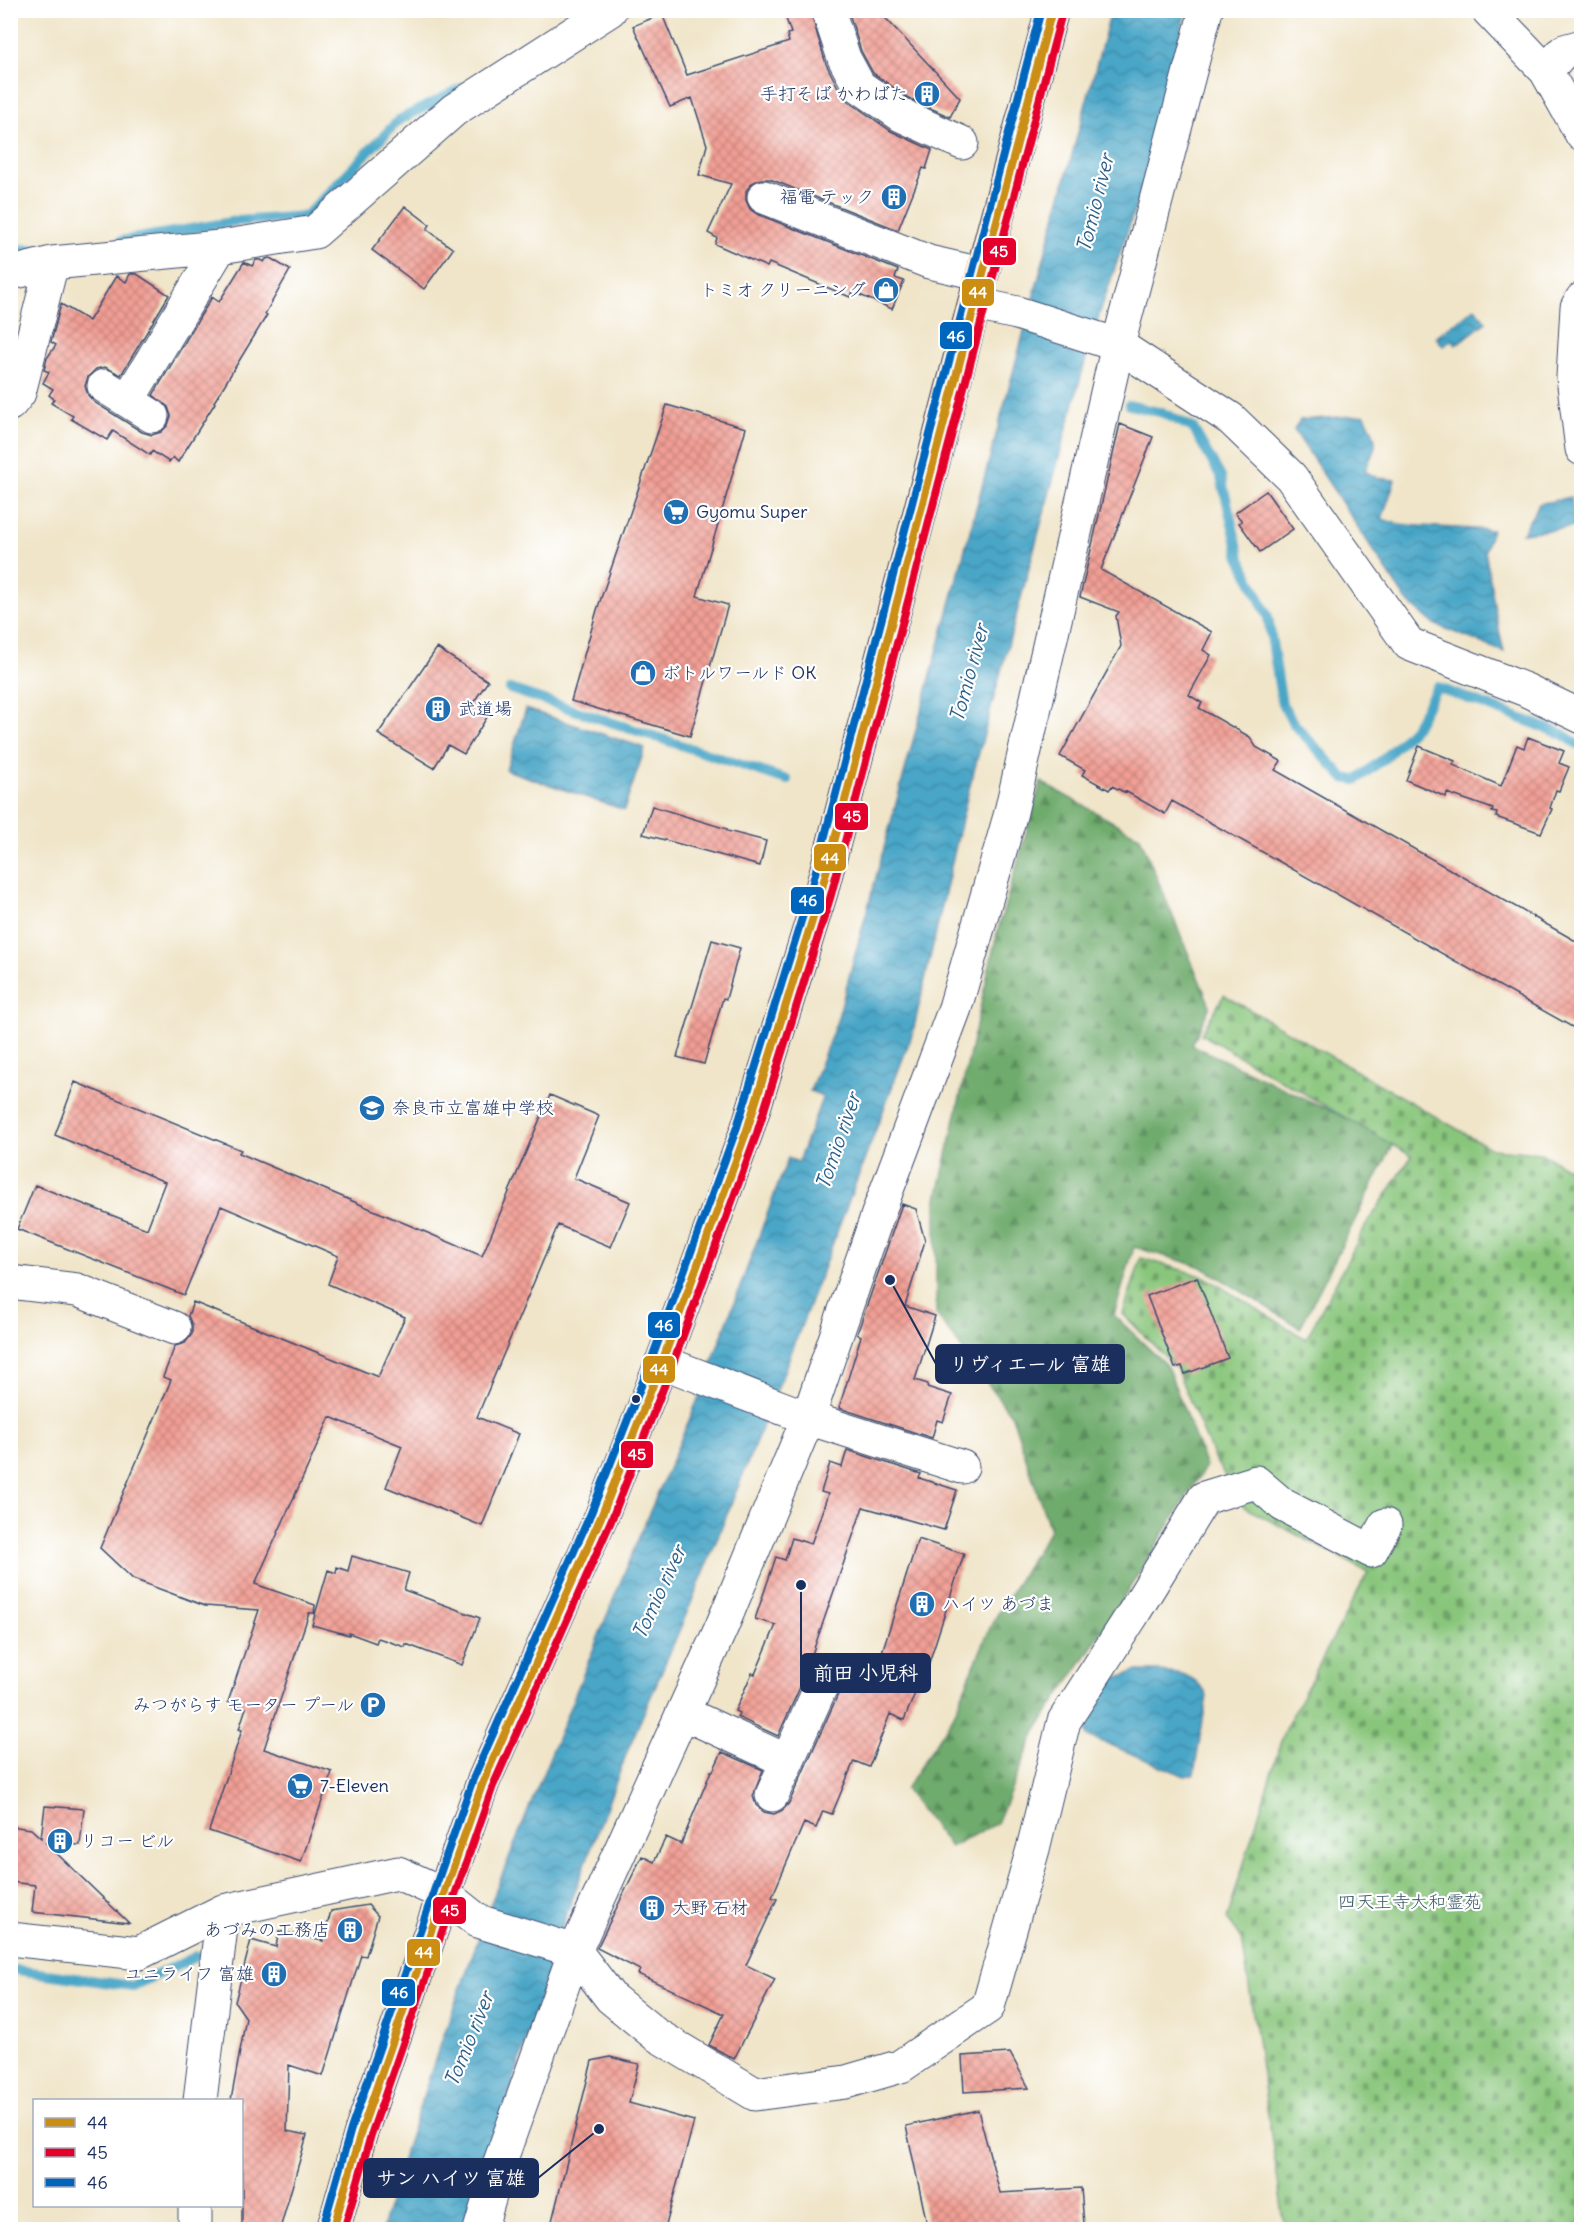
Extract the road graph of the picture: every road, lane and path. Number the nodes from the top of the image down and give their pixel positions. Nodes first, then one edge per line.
1 (610, 10) edge
2 (828, 10) edge
3 (1053, 10) edge
4 (1206, 10) edge
5 (1488, 10) edge
6 (1581, 46) edge
7 (1546, 71) junction
8 (1581, 135) edge
9 (963, 143) dead end
10 (764, 197) dead end
11 (220, 247) junction
12 (51, 263) junction
13 (10, 270) edge
14 (978, 289) junction
15 (1581, 299) edge
16 (1105, 341) junction
17 (128, 401) dead end
18 (10, 404) edge
19 (1581, 449) edge
20 (1581, 717) edge
21 (10, 1282) edge
22 (174, 1328) dead end
23 (662, 1362) junction
24 (808, 1418) junction
25 (962, 1467) dead end
26 (1385, 1525) dead end
27 (823, 1682) dead end
28 (683, 1713) junction
29 (787, 1761) junction
30 (772, 1795) dead end
31 (444, 1894) junction
32 (223, 1911) junction
33 (10, 1938) edge
34 (575, 1951) junction
35 (200, 2099) edge
36 (195, 2207) edge
37 (195, 2229) edge
38 (333, 2229) edge
39 (480, 2229) edge

1 - 11 street
2 - 9 street
3 - 14 main road
4 - 16 street
5 - 7 street
6 - 7 street
7 - 8 street
10 - 14 street
11 - 12 street
11 - 17 street
12 - 13 street
12 - 18 street
14 - 16 street
14 - 23 main road
15 - 19 street
16 - 20 street
16 - 24 street
21 - 22 street
23 - 24 street
23 - 31 main road
24 - 25 street
24 - 28 street
26 - 34 street
27 - 29 street
28 - 29 street
28 - 34 street
29 - 30 street
31 - 32 street
31 - 34 street
31 - 38 main road
32 - 33 street
32 - 35 street
34 - 39 street
36 - 37 street

